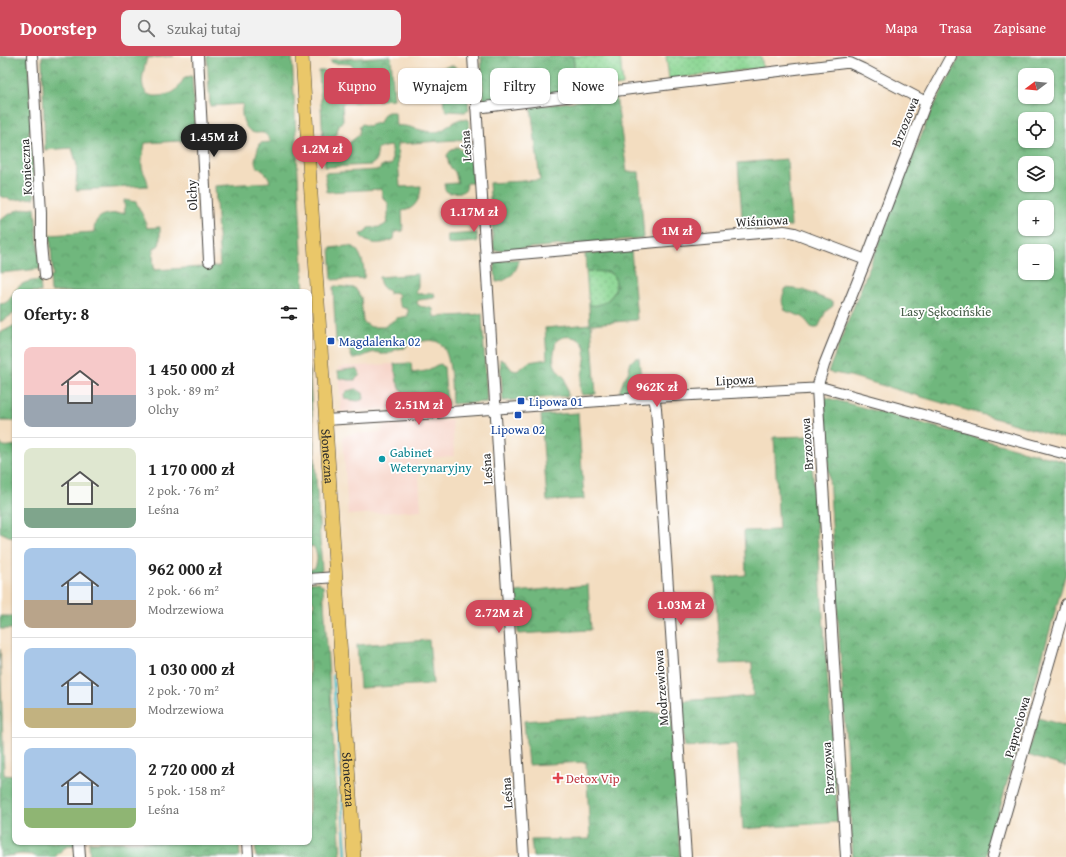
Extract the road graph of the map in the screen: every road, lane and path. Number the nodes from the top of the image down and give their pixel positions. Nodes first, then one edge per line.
1 (32, 56) edge
2 (198, 56) edge
3 (302, 56) edge
4 (473, 56) edge
5 (951, 56) edge
6 (926, 102) junction
7 (476, 108) junction
8 (486, 257) junction
9 (866, 260) junction
10 (209, 261) dead end
11 (44, 276) dead end
12 (817, 388) junction
13 (654, 397) junction
14 (496, 409) junction
15 (325, 420) junction
16 (1066, 454) edge
17 (336, 577) junction
18 (312, 579) edge
19 (1066, 604) edge
20 (79, 845) edge
21 (247, 845) edge
22 (80, 857) edge
23 (248, 857) edge
24 (354, 857) edge
25 (524, 857) edge
26 (686, 857) edge
27 (846, 857) edge
28 (993, 857) edge

1 - 11 street, Konieczna
2 - 10 street, Olchy
3 - 15 main road, Słoneczna
4 - 7 street, Leśna
5 - 6 street, Brzozowa
6 - 7 street
6 - 9 street, Brzozowa
7 - 8 street, Leśna
8 - 9 street, Wiśniowa
8 - 14 street, Leśna
9 - 12 street, Brzozowa
12 - 13 street, Lipowa
12 - 16 street, Lipowa
12 - 27 street, Brzozowa
13 - 14 street, Lipowa
13 - 26 street, Modrzewiowa
14 - 15 street, Lipowa
14 - 25 street, Leśna
15 - 17 main road, Słoneczna
17 - 18 street
17 - 24 main road, Słoneczna
19 - 28 street, Paprociowa
20 - 22 street
21 - 23 street

